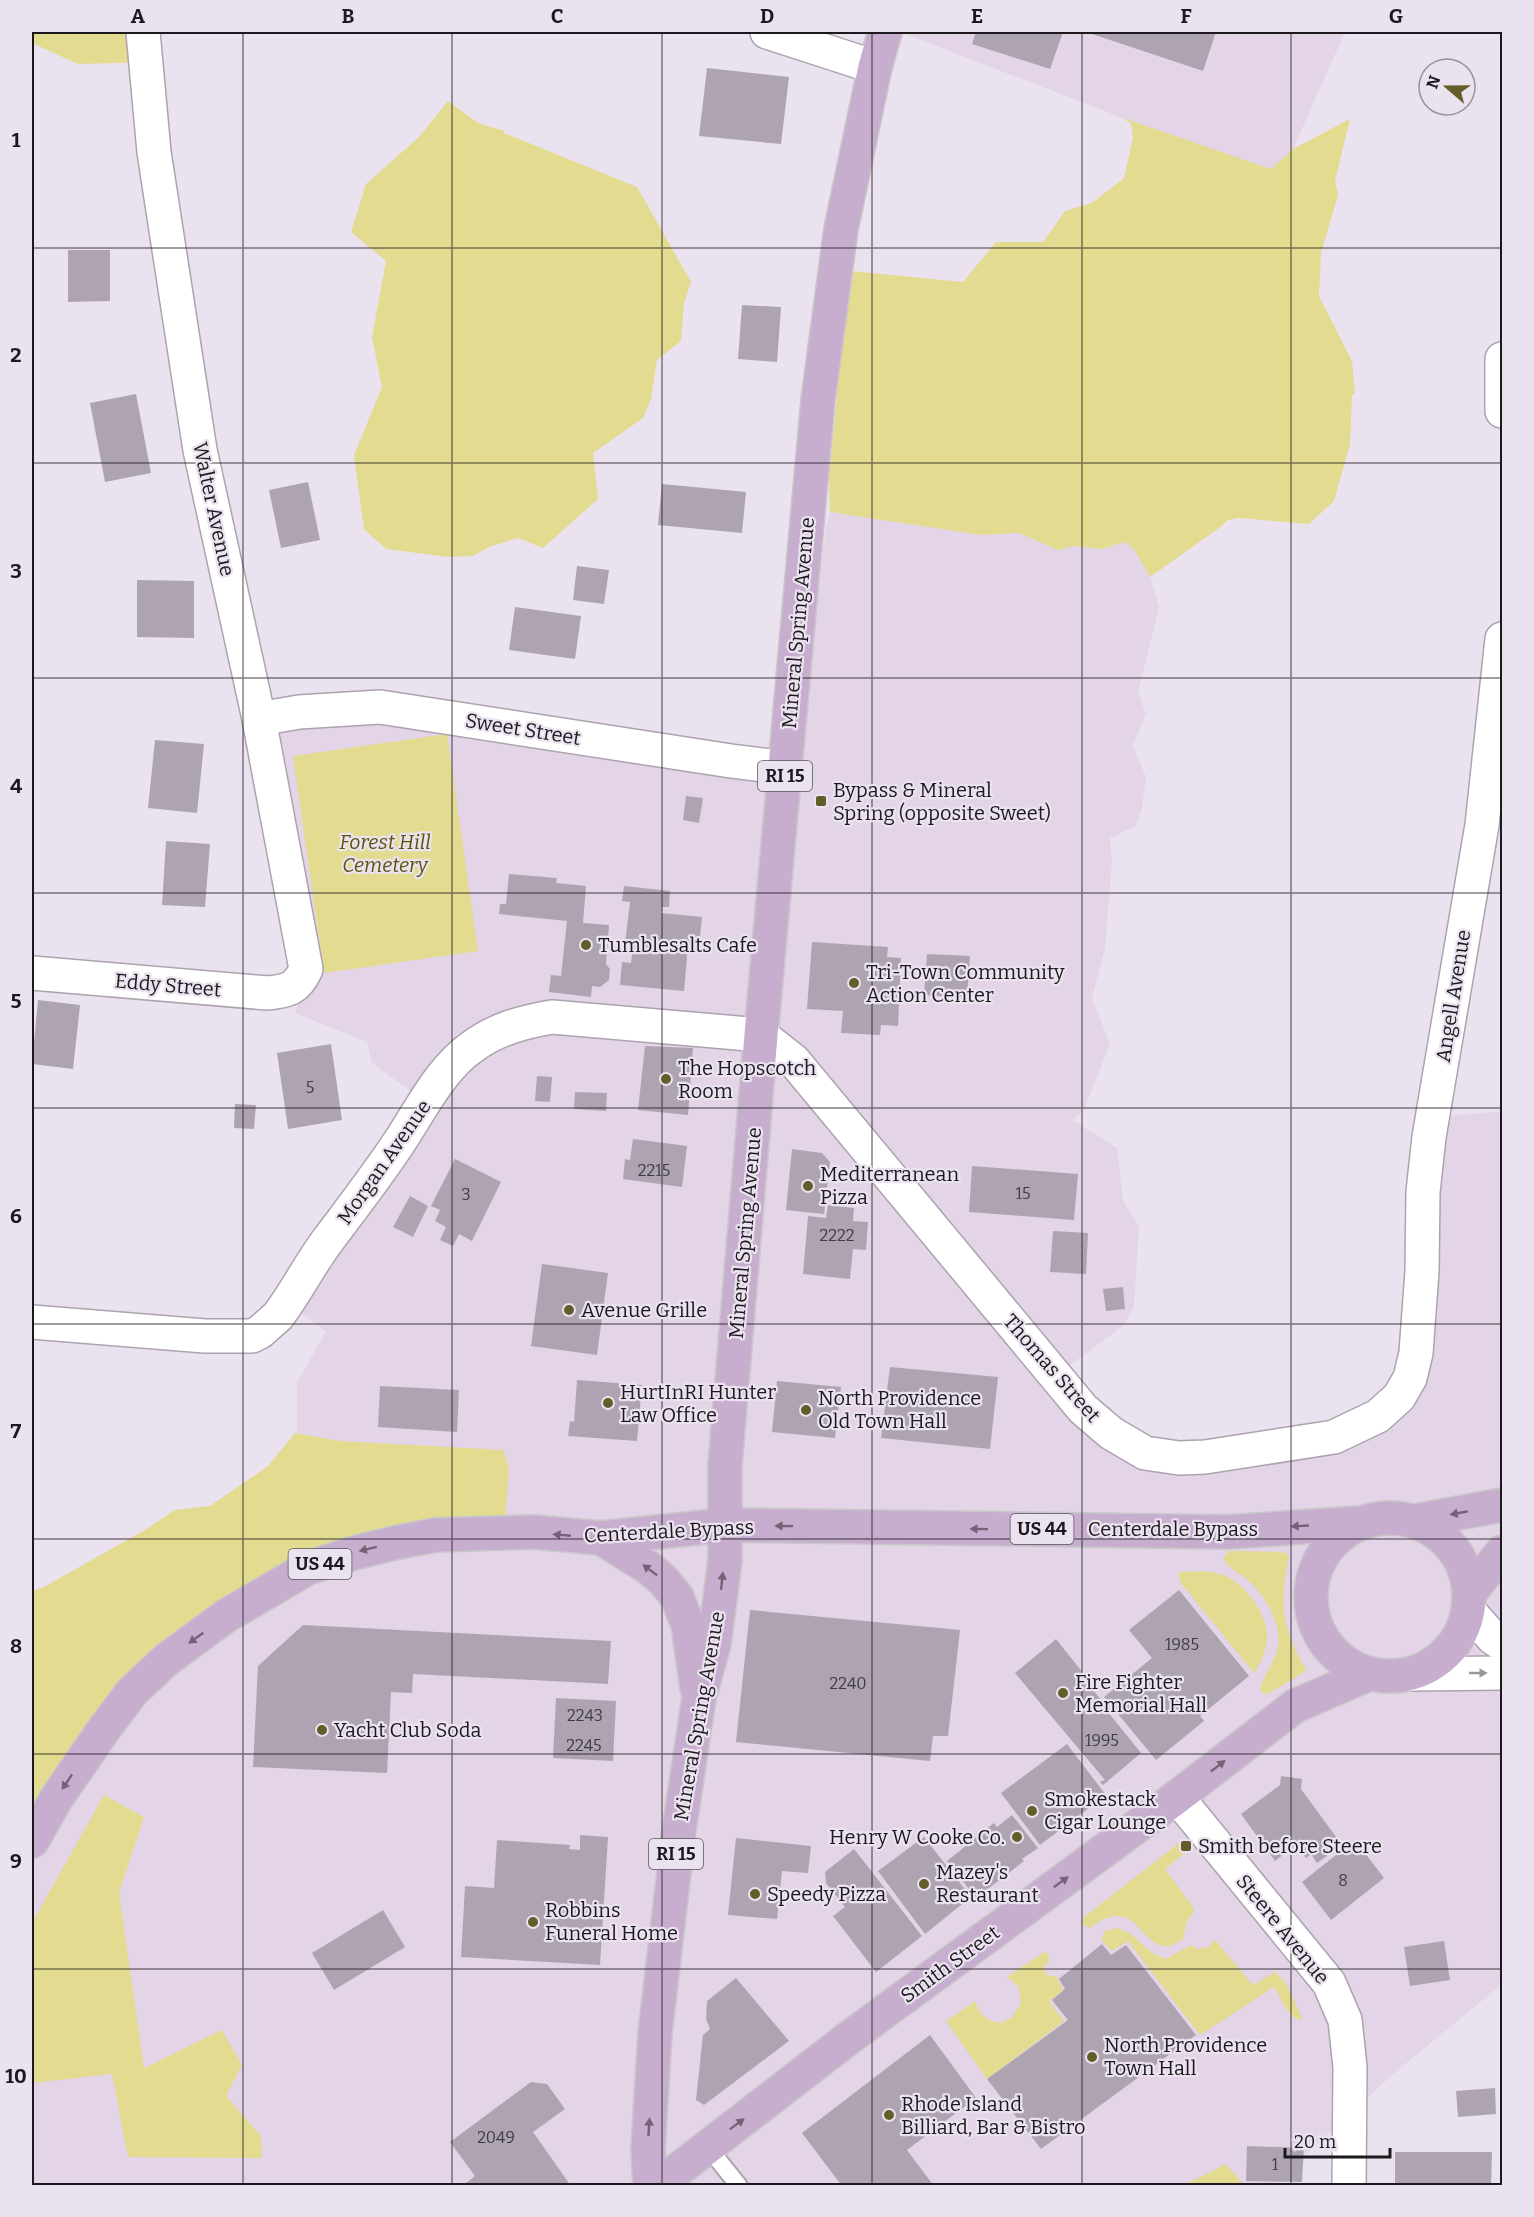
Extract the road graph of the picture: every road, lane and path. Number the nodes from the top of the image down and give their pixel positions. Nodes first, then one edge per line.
1 (143, 32) edge
2 (767, 32) edge
3 (885, 32) edge
4 (875, 67) junction
5 (1503, 359) edge
6 (1503, 411) edge
7 (1503, 639) edge
8 (259, 719) junction
9 (786, 768) junction
10 (32, 973) edge
11 (301, 981) joint
12 (761, 1035) junction
13 (32, 1322) edge
14 (1416, 1353) joint
15 (1503, 1505) edge
16 (1415, 1521) junction
17 (1358, 1523) junction
18 (724, 1525) junction
19 (602, 1538) junction
20 (1503, 1552) edge
21 (1469, 1602) junction
22 (1503, 1644) edge
23 (1503, 1673) edge
24 (1369, 1674) junction
25 (1411, 1674) junction
26 (699, 1698) junction
27 (1177, 1797) junction
28 (32, 1841) edge
29 (707, 2146) junction
30 (650, 2186) edge
31 (657, 2186) edge
32 (740, 2186) edge
33 (1348, 2186) edge

1 - 8 street, Walter Avenue
2 - 4 street
3 - 4 main road, Mineral Spring Avenue / RI 15
4 - 9 main road, Mineral Spring Avenue / RI 15
5 - 6 street
7 - 14 street, Angell Avenue
8 - 9 street, Sweet Street
8 - 11 street, Walter Avenue
9 - 12 main road, Mineral Spring Avenue / RI 15
10 - 11 street, Eddy Street
12 - 13 street, Morgan Avenue
12 - 14 street, Thomas Street
12 - 18 main road, Mineral Spring Avenue / RI 15
15 -> 16 main road
16 - 17 main road
16 - 21 main road
17 -> 18 main road, Centerdale Bypass / US 44
17 - 24 main road
18 - 19 main road, Centerdale Bypass / US 44
26 -> 18 main road, Mineral Spring Avenue / RI 15
26 -> 19 main road
19 -> 28 main road, Centerdale Bypass / US 44
20 - 21 main road
21 - 22 street
21 - 25 main road
25 -> 23 street
24 - 25 main road
27 -> 24 main road, Smith Street
30 -> 26 main road, Mineral Spring Avenue / RI 15
29 -> 27 main road, Smith Street
27 - 33 street, Steere Avenue
29 - 31 main road, Smith Street
29 - 32 lane

